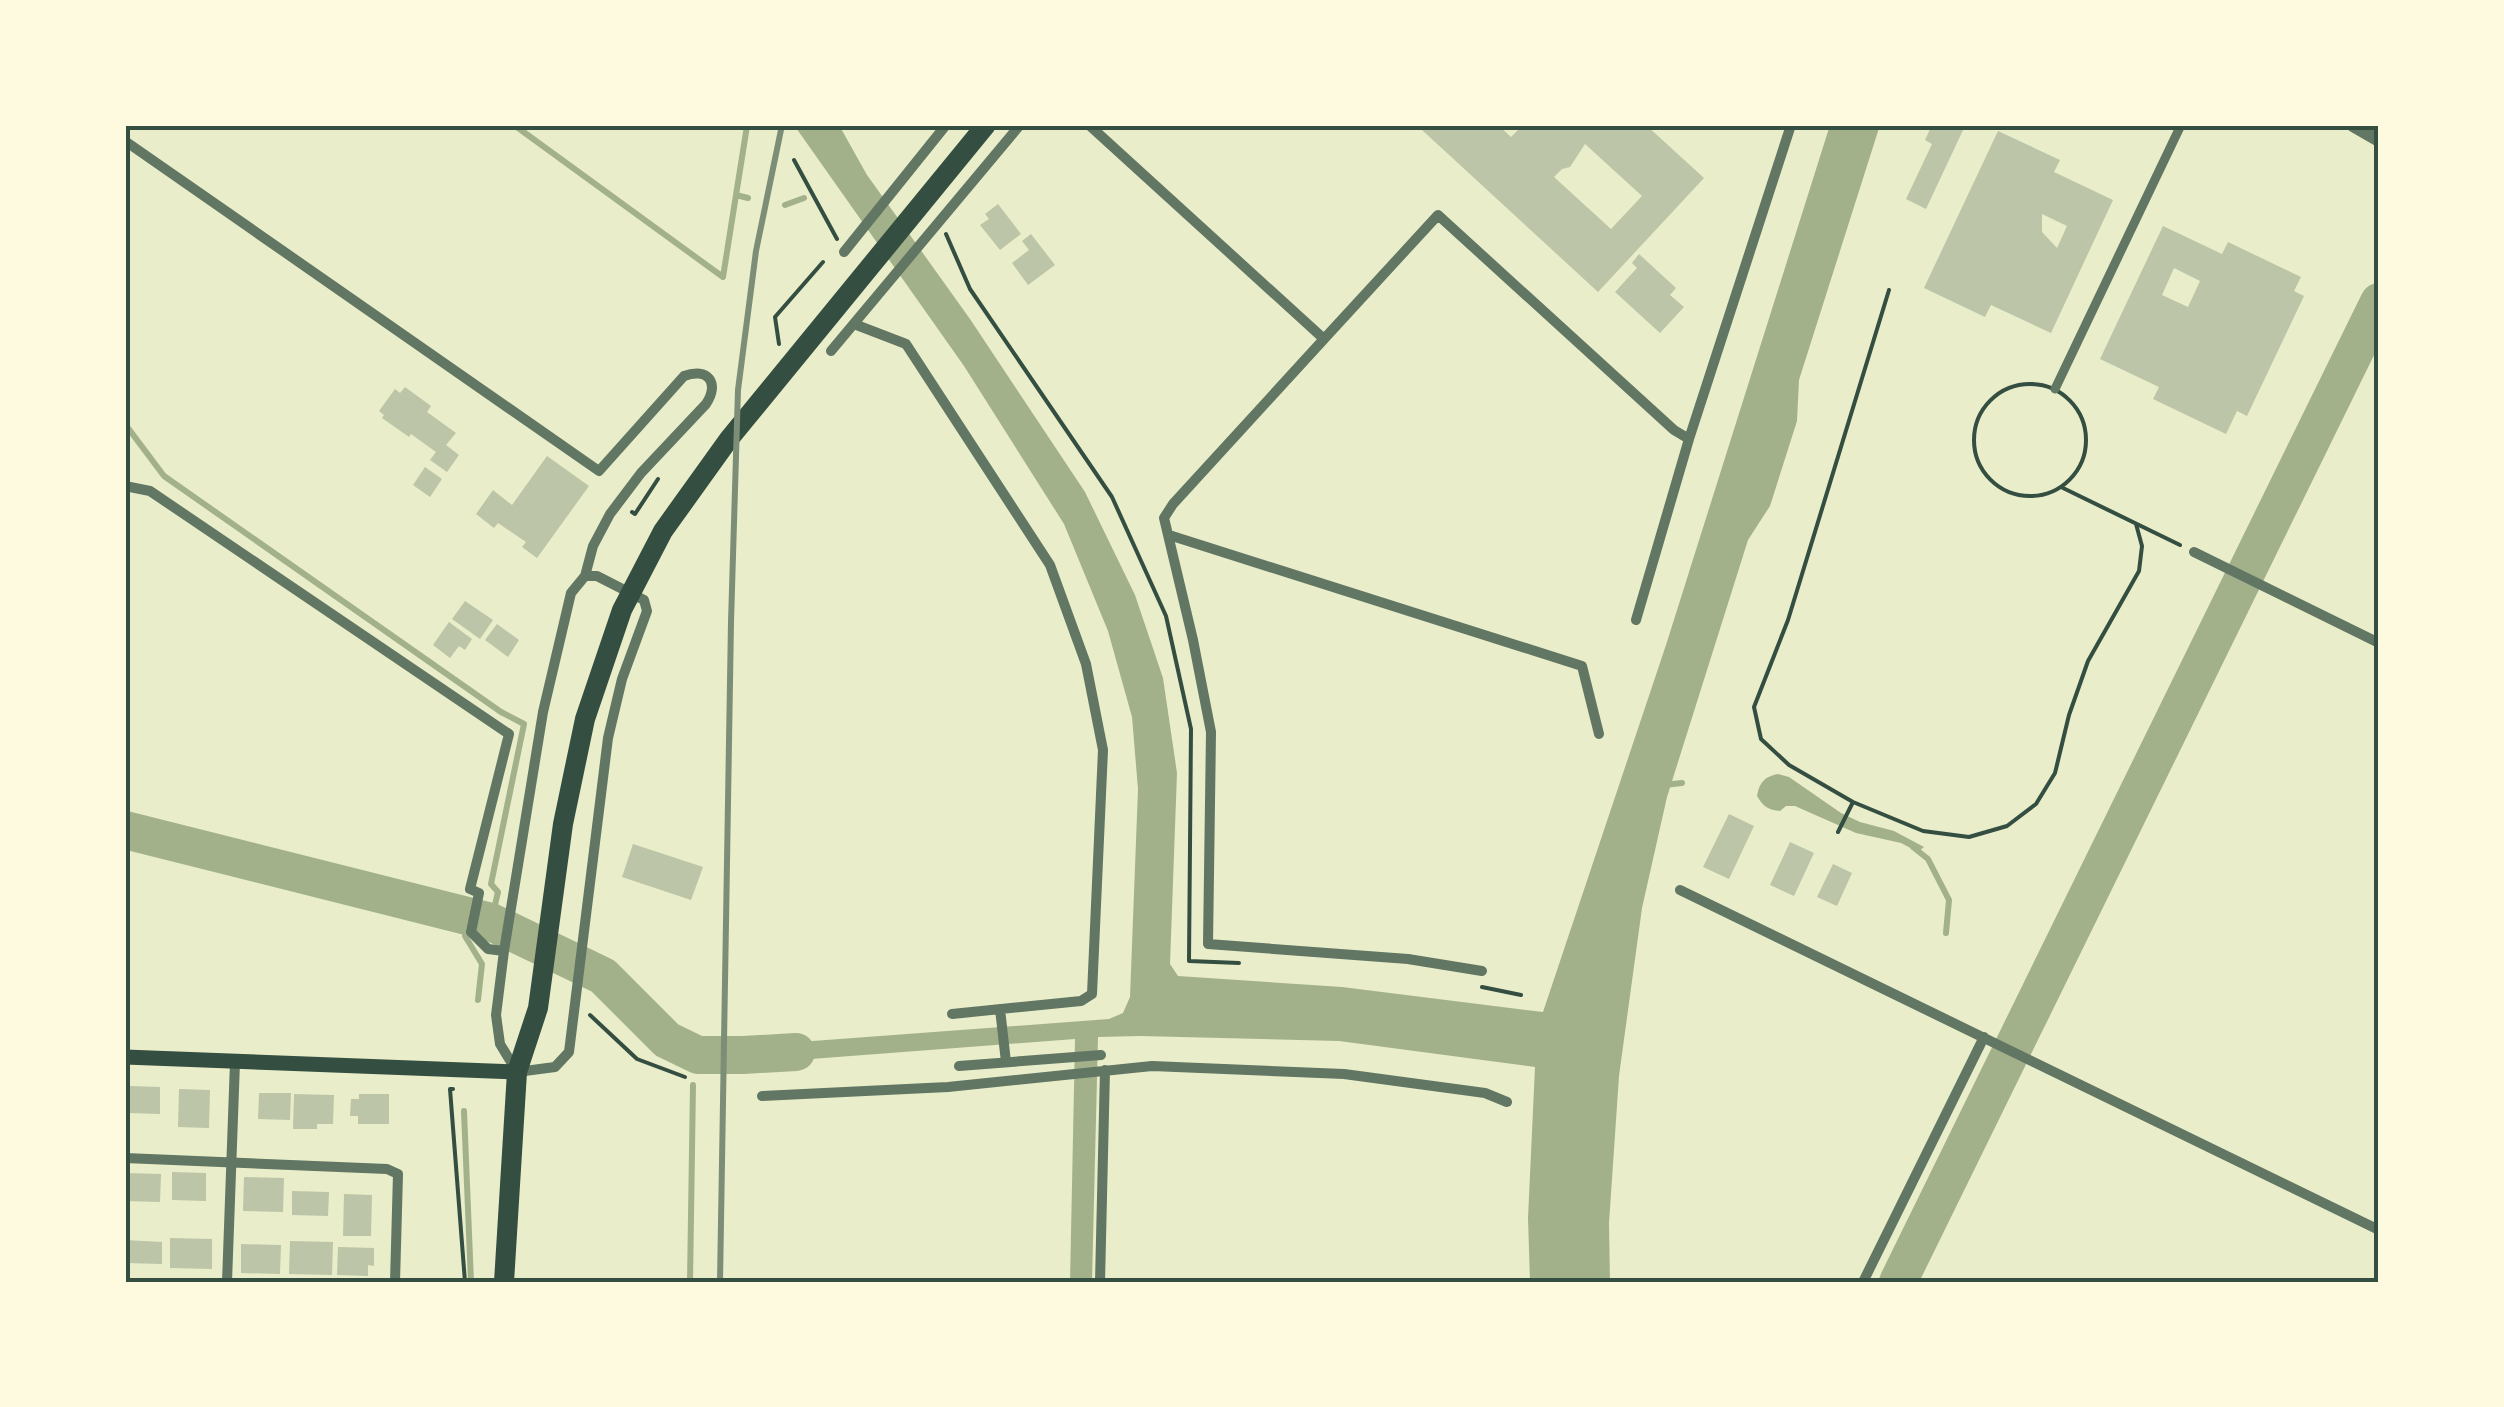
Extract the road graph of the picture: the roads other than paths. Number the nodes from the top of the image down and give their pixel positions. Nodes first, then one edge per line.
1 (946, 125) edge
2 (986, 125) edge
3 (1020, 125) edge
4 (1089, 125) edge
5 (1791, 125) edge
6 (2181, 125) edge
7 (2356, 126) edge
8 (2379, 140) edge
9 (125, 141) edge
10 (844, 252) road end
11 (854, 324) junction
12 (1324, 339) junction
13 (831, 351) dead end
14 (2055, 389) road end
15 (1689, 439) junction
16 (125, 486) edge
17 (1169, 535) junction
18 (2194, 552) road end
19 (585, 576) junction
20 (1636, 620) dead end
21 (2379, 643) edge
22 (1598, 734) dead end
23 (1680, 890) dead end
24 (504, 951) junction
25 (1482, 971) dead end
26 (1000, 1009) junction
27 (952, 1014) dead end
28 (1984, 1038) junction
29 (1100, 1054) dead end
30 (125, 1057) edge
31 (236, 1062) junction
32 (1006, 1062) junction
33 (958, 1066) dead end
34 (1105, 1070) junction
35 (516, 1072) junction
36 (762, 1096) dead end
37 (1507, 1102) dead end
38 (125, 1158) edge
39 (232, 1162) junction
40 (2379, 1230) edge
41 (227, 1282) edge
42 (395, 1282) edge
43 (504, 1282) edge
44 (1100, 1282) edge
45 (1863, 1282) edge

1 - 10 street
2 - 35 highway
3 - 11 street
4 - 12 street
5 - 15 street
6 - 14 street
7 - 8 street
9 - 19 street
11 - 13 street
11 - 26 street
12 - 15 street
12 - 17 street
15 - 20 street
16 - 24 street
17 - 22 street
17 - 25 street
18 - 21 street
19 - 24 street
19 - 35 street
23 - 28 street
24 - 35 street
26 - 27 street
26 - 32 street
28 - 40 street
28 - 45 street
29 - 32 street
30 - 31 main road
31 - 35 main road
31 - 39 street
32 - 33 street
34 - 36 street
34 - 37 street
34 - 44 street
35 - 43 highway
38 - 39 street
39 - 41 street
39 - 42 street

